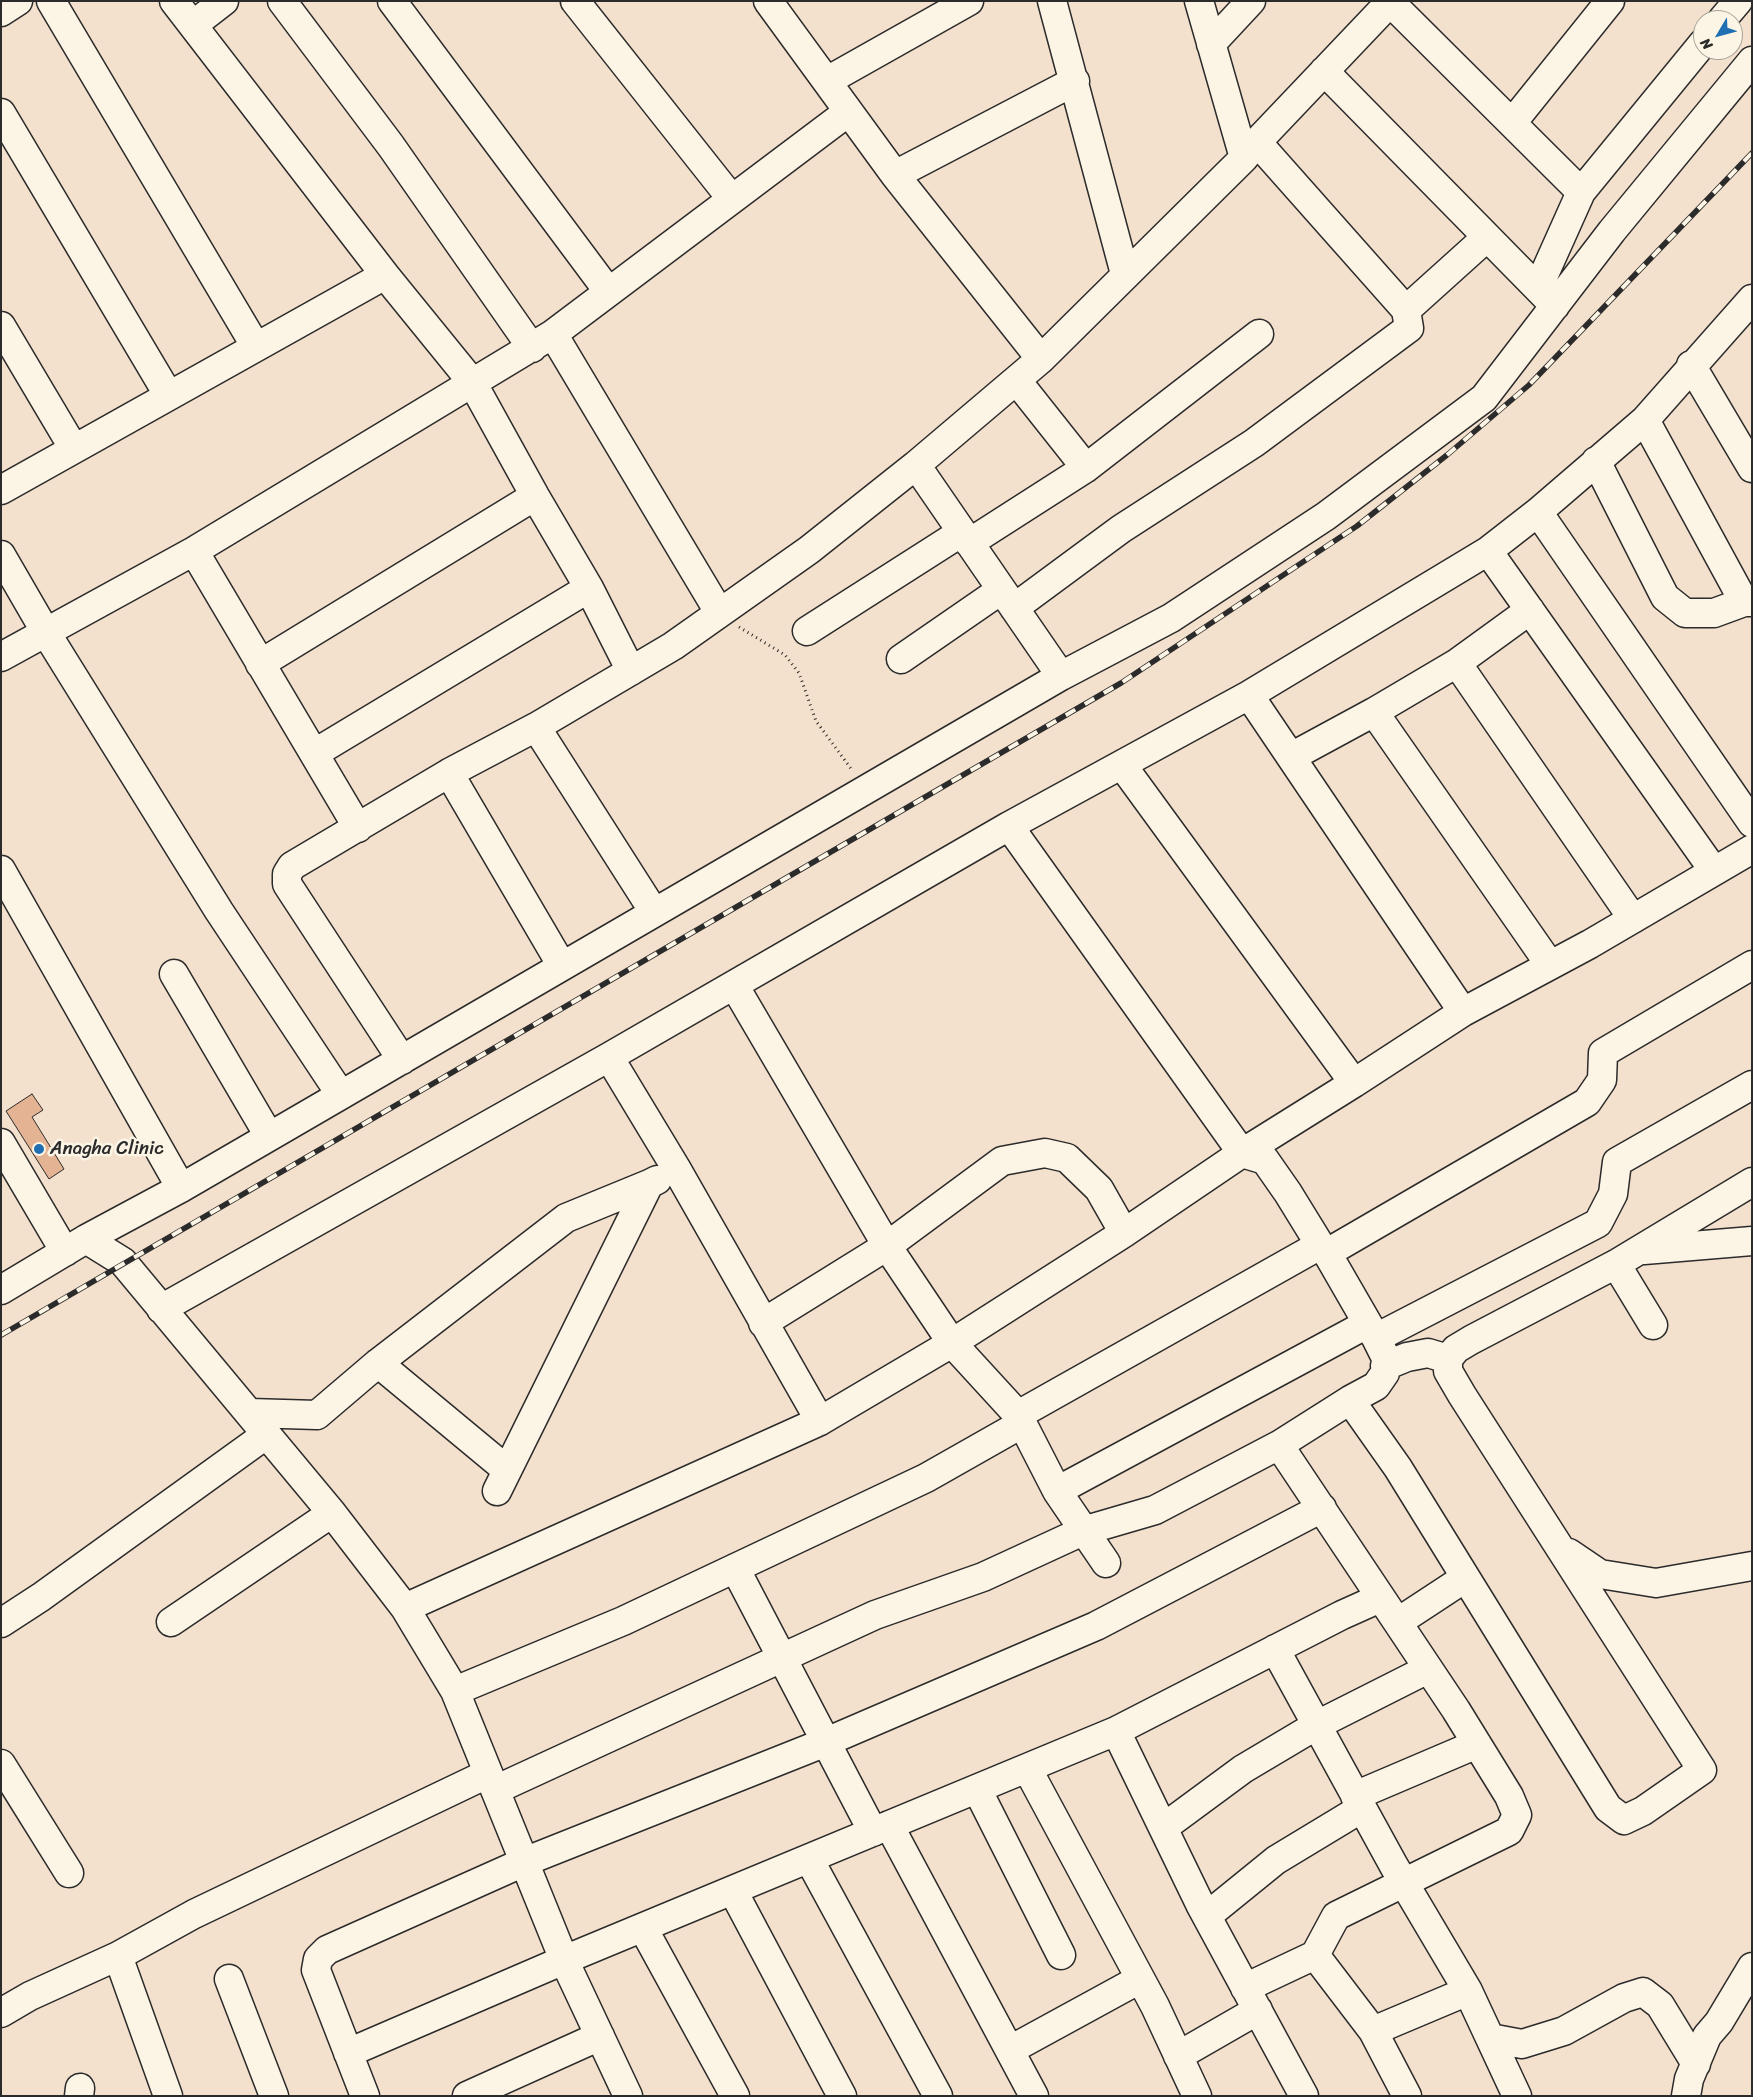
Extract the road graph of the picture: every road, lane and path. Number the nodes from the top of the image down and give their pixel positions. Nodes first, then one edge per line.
1 (18, 1) edge
2 (51, 1) edge
3 (174, 1) edge
4 (224, 1) edge
5 (282, 1) edge
6 (392, 1) edge
7 (575, 1) edge
8 (969, 1) edge
9 (1052, 1) edge
10 (1199, 1) edge
11 (1251, 1) edge
12 (771, 2) edge
13 (1390, 2) edge
14 (1601, 5) edge
15 (1, 12) edge
16 (193, 25) junction
17 (1211, 44) junction
18 (1693, 55) edge
19 (1752, 61) edge
20 (1324, 71) junction
21 (827, 81) junction
22 (1075, 81) junction
23 (848, 112) junction
24 (1, 113) edge
25 (1512, 123) junction
26 (1251, 150) junction
27 (895, 175) junction
28 (1581, 192) junction
29 (731, 198) junction
30 (1487, 237) junction
31 (1124, 274) junction
32 (385, 275) junction
33 (608, 291) junction
34 (1546, 297) junction
35 (1752, 299) edge
36 (1406, 310) junction
37 (1, 326) edge
38 (1259, 334) dead end
39 (542, 341) junction
40 (256, 347) junction
41 (1041, 359) junction
42 (1692, 365) junction
43 (1017, 381) junction
44 (472, 382) junction
45 (169, 396) junction
46 (1645, 420) junction
47 (74, 449) junction
48 (1596, 461) junction
49 (916, 465) junction
50 (1086, 468) junction
51 (1752, 468) edge
52 (1, 490) edge
53 (535, 496) junction
54 (1538, 512) junction
55 (965, 537) junction
56 (194, 551) junction
57 (1488, 551) junction
58 (1, 555) edge
59 (589, 588) junction
60 (1008, 599) junction
61 (1748, 602) edge
62 (1530, 610) junction
63 (719, 612) junction
64 (45, 631) junction
65 (807, 631) dead end
66 (1, 657) edge
67 (902, 659) dead end
68 (1457, 663) junction
69 (260, 664) junction
70 (631, 671) junction
71 (1061, 676) junction
72 (1249, 695) junction
73 (1374, 712) junction
74 (536, 727) junction
75 (315, 753) junction
76 (1291, 757) junction
77 (1122, 765) junction
78 (449, 773) junction
79 (862, 794) junction
80 (1752, 823) edge
81 (1009, 826) junction
82 (358, 828) junction
83 (1752, 849) edge
84 (1, 870) edge
85 (1714, 871) junction
86 (654, 912) junction
87 (1633, 919) junction
88 (1550, 965) junction
89 (1752, 965) edge
90 (562, 966) junction
91 (174, 974) dead end
92 (734, 985) junction
93 (1463, 1012) junction
94 (609, 1057) junction
95 (402, 1060) junction
96 (1354, 1083) junction
97 (1752, 1085) edge
98 (340, 1095) junction
99 (269, 1136) junction
100 (1, 1143) edge
101 (1242, 1153) junction
102 (676, 1168) junction
103 (1752, 1182) edge
104 (650, 1184) junction
105 (181, 1188) junction
106 (1124, 1233) junction
107 (1752, 1241) edge
108 (75, 1246) junction
109 (887, 1246) junction
110 (1324, 1249) junction
111 (1627, 1257) junction
112 (1, 1290) edge
113 (160, 1308) junction
114 (763, 1323) junction
115 (1653, 1325) dead end
116 (1371, 1331) junction
117 (952, 1343) junction
118 (1448, 1359) junction
119 (378, 1363) junction
120 (1385, 1366) junction
121 (1350, 1400) junction
122 (250, 1413) junction
123 (1021, 1419) junction
124 (820, 1421) junction
125 (267, 1434) junction
126 (1279, 1445) junction
127 (1056, 1491) junction
128 (1322, 1508) junction
129 (332, 1513) junction
130 (1083, 1531) junction
131 (1560, 1547) junction
132 (1106, 1563) dead end
133 (1752, 1566) edge
134 (735, 1568) junction
135 (1465, 1578) junction
136 (1380, 1598) junction
137 (405, 1608) junction
138 (172, 1622) dead end
139 (1398, 1622) junction
140 (1, 1623) edge
141 (1275, 1649) junction
142 (780, 1657) junction
143 (1428, 1668) junction
144 (455, 1691) junction
145 (1317, 1725) junction
146 (1116, 1731) junction
147 (826, 1742) junction
148 (1477, 1744) junction
149 (1, 1764) edge
150 (1027, 1768) junction
151 (491, 1782) junction
152 (977, 1789) junction
153 (1359, 1802) junction
154 (1163, 1828) junction
155 (881, 1829) junction
156 (809, 1859) junction
157 (524, 1862) junction
158 (69, 1872) dead end
159 (1404, 1884) junction
160 (734, 1891) junction
161 (1207, 1916) junction
162 (643, 1928) junction
163 (1061, 1955) dead end
164 (1315, 1955) junction
165 (118, 1956) junction
166 (564, 1960) junction
167 (1752, 1967) edge
168 (229, 1979) dead end
169 (1140, 1979) junction
170 (1468, 1991) junction
171 (1252, 1999) junction
172 (1, 2013) edge
173 (1372, 2031) junction
174 (600, 2036) junction
175 (1490, 2038) junction
176 (1010, 2050) junction
177 (348, 2053) junction
178 (1178, 2056) junction
179 (1696, 2064) junction
180 (168, 2096) edge
181 (274, 2096) edge
182 (365, 2096) edge
183 (467, 2096) edge
184 (628, 2096) edge
185 (735, 2096) edge
186 (842, 2096) edge
187 (938, 2096) edge
188 (1034, 2096) edge
189 (1197, 2096) edge
190 (1304, 2096) edge
191 (1407, 2096) edge
192 (1517, 2096) edge
193 (1686, 2096) edge

1 - 15 street
2 - 40 street
3 - 16 street
4 - 16 street
5 - 39 street
6 - 33 street
7 - 29 street
8 - 21 street
9 - 22 street
10 - 17 street
11 - 17 street
12 - 21 street
13 - 20 street
13 - 25 street
14 - 25 street
16 - 32 street
17 - 26 street
18 - 28 street
19 - 34 street
20 - 26 street
20 - 30 street
21 - 23 street
22 - 27 street
22 - 31 street
23 - 27 street
23 - 29 street
24 - 45 street
25 - 28 street
26 - 31 street
26 - 36 street
27 - 41 street
28 - 34 street
29 - 33 street
30 - 34 street
30 - 36 street
31 - 41 street
32 - 40 street
32 - 44 street
33 - 39 street
34 - 71 street
35 - 42 street
36 - 60 street
37 - 47 street
38 - 50 street
39 - 44 street
39 - 63 street
40 - 45 street
41 - 43 street
42 - 46 street
42 - 51 street
43 - 49 street
43 - 50 street
44 - 53 street
44 - 56 street
45 - 47 street
46 - 48 street
46 - 61 street
47 - 52 street
48 - 54 street
48 - 61 street
49 - 55 street
49 - 63 street
50 - 55 street
53 - 59 street
53 - 69 street
54 - 57 street
54 - 80 street
55 - 60 street
55 - 65 street
56 - 64 street
56 - 69 street
57 - 62 street
57 - 72 street
58 - 64 street
59 - 70 street
59 - 75 street
60 - 67 street
60 - 71 street
62 - 68 street
62 - 85 street
63 - 70 street
63 - 79 path
64 - 66 street
64 - 98 street
68 - 73 street
68 - 87 street
69 - 75 street
70 - 74 street
71 - 79 street
72 - 76 street
72 - 77 street
73 - 76 street
73 - 88 street
74 - 78 street
74 - 86 street
75 - 82 street
76 - 93 street
77 - 81 street
77 - 96 street
78 - 82 street
78 - 90 street
79 - 86 street
81 - 92 street
81 - 101 street
82 - 95 street
83 - 85 street
84 - 105 street
85 - 87 street
86 - 90 street
87 - 88 street
88 - 93 street
89 - 110 street
90 - 95 street
91 - 99 street
92 - 94 street
92 - 109 street
93 - 96 street
94 - 102 street
94 - 113 street
95 - 98 street
96 - 101 street
97 - 116 street
98 - 99 street
99 - 105 street
100 - 108 street
101 - 106 street
101 - 110 street
102 - 104 street
102 - 114 street
103 - 111 street
104 - 119 street
104 - 119 street
105 - 108 street
106 - 109 street
106 - 117 street
107 - 111 street
108 - 112 street
108 - 113 street
109 - 114 street
109 - 117 street
110 - 116 street
110 - 123 street
111 - 115 street
111 - 118 street
113 - 122 street
114 - 124 street
116 - 120 street
116 - 127 street
117 - 123 street
117 - 124 street
118 - 120 street
118 - 131 street
119 - 122 street
120 - 121 street
121 - 126 street
121 - 135 street
122 - 125 street
123 - 127 street
123 - 134 street
124 - 137 street
125 - 129 street
125 - 140 street
126 - 128 street
126 - 130 street
127 - 130 street
128 - 136 street
128 - 147 street
129 - 137 street
129 - 138 street
130 - 132 street
130 - 142 street
131 - 133 street
131 - 135 street
134 - 142 street
134 - 144 street
135 - 139 street
136 - 139 street
136 - 141 street
137 - 144 street
139 - 143 street
141 - 145 street
141 - 146 street
142 - 147 street
142 - 151 street
143 - 145 street
143 - 148 street
144 - 151 street
145 - 153 street
145 - 154 street
146 - 150 street
146 - 154 street
147 - 155 street
147 - 157 street
148 - 153 street
148 - 159 street
149 - 158 street
150 - 152 street
150 - 169 street
151 - 157 street
151 - 165 street
152 - 155 street
152 - 163 street
153 - 159 street
153 - 161 street
154 - 161 street
155 - 156 street
155 - 176 street
156 - 160 street
156 - 187 street
157 - 166 street
157 - 177 street
159 - 164 street
159 - 170 street
160 - 162 street
160 - 186 street
161 - 171 street
162 - 166 street
162 - 185 street
164 - 171 street
164 - 173 street
165 - 172 street
165 - 180 street
166 - 174 street
166 - 177 street
167 - 179 street
168 - 181 street
169 - 176 street
169 - 178 street
170 - 173 street
170 - 175 street
171 - 178 street
171 - 190 street
173 - 191 street
174 - 183 street
174 - 184 street
175 - 179 street
175 - 192 street
176 - 188 street
177 - 182 street
178 - 189 street
179 - 193 street

